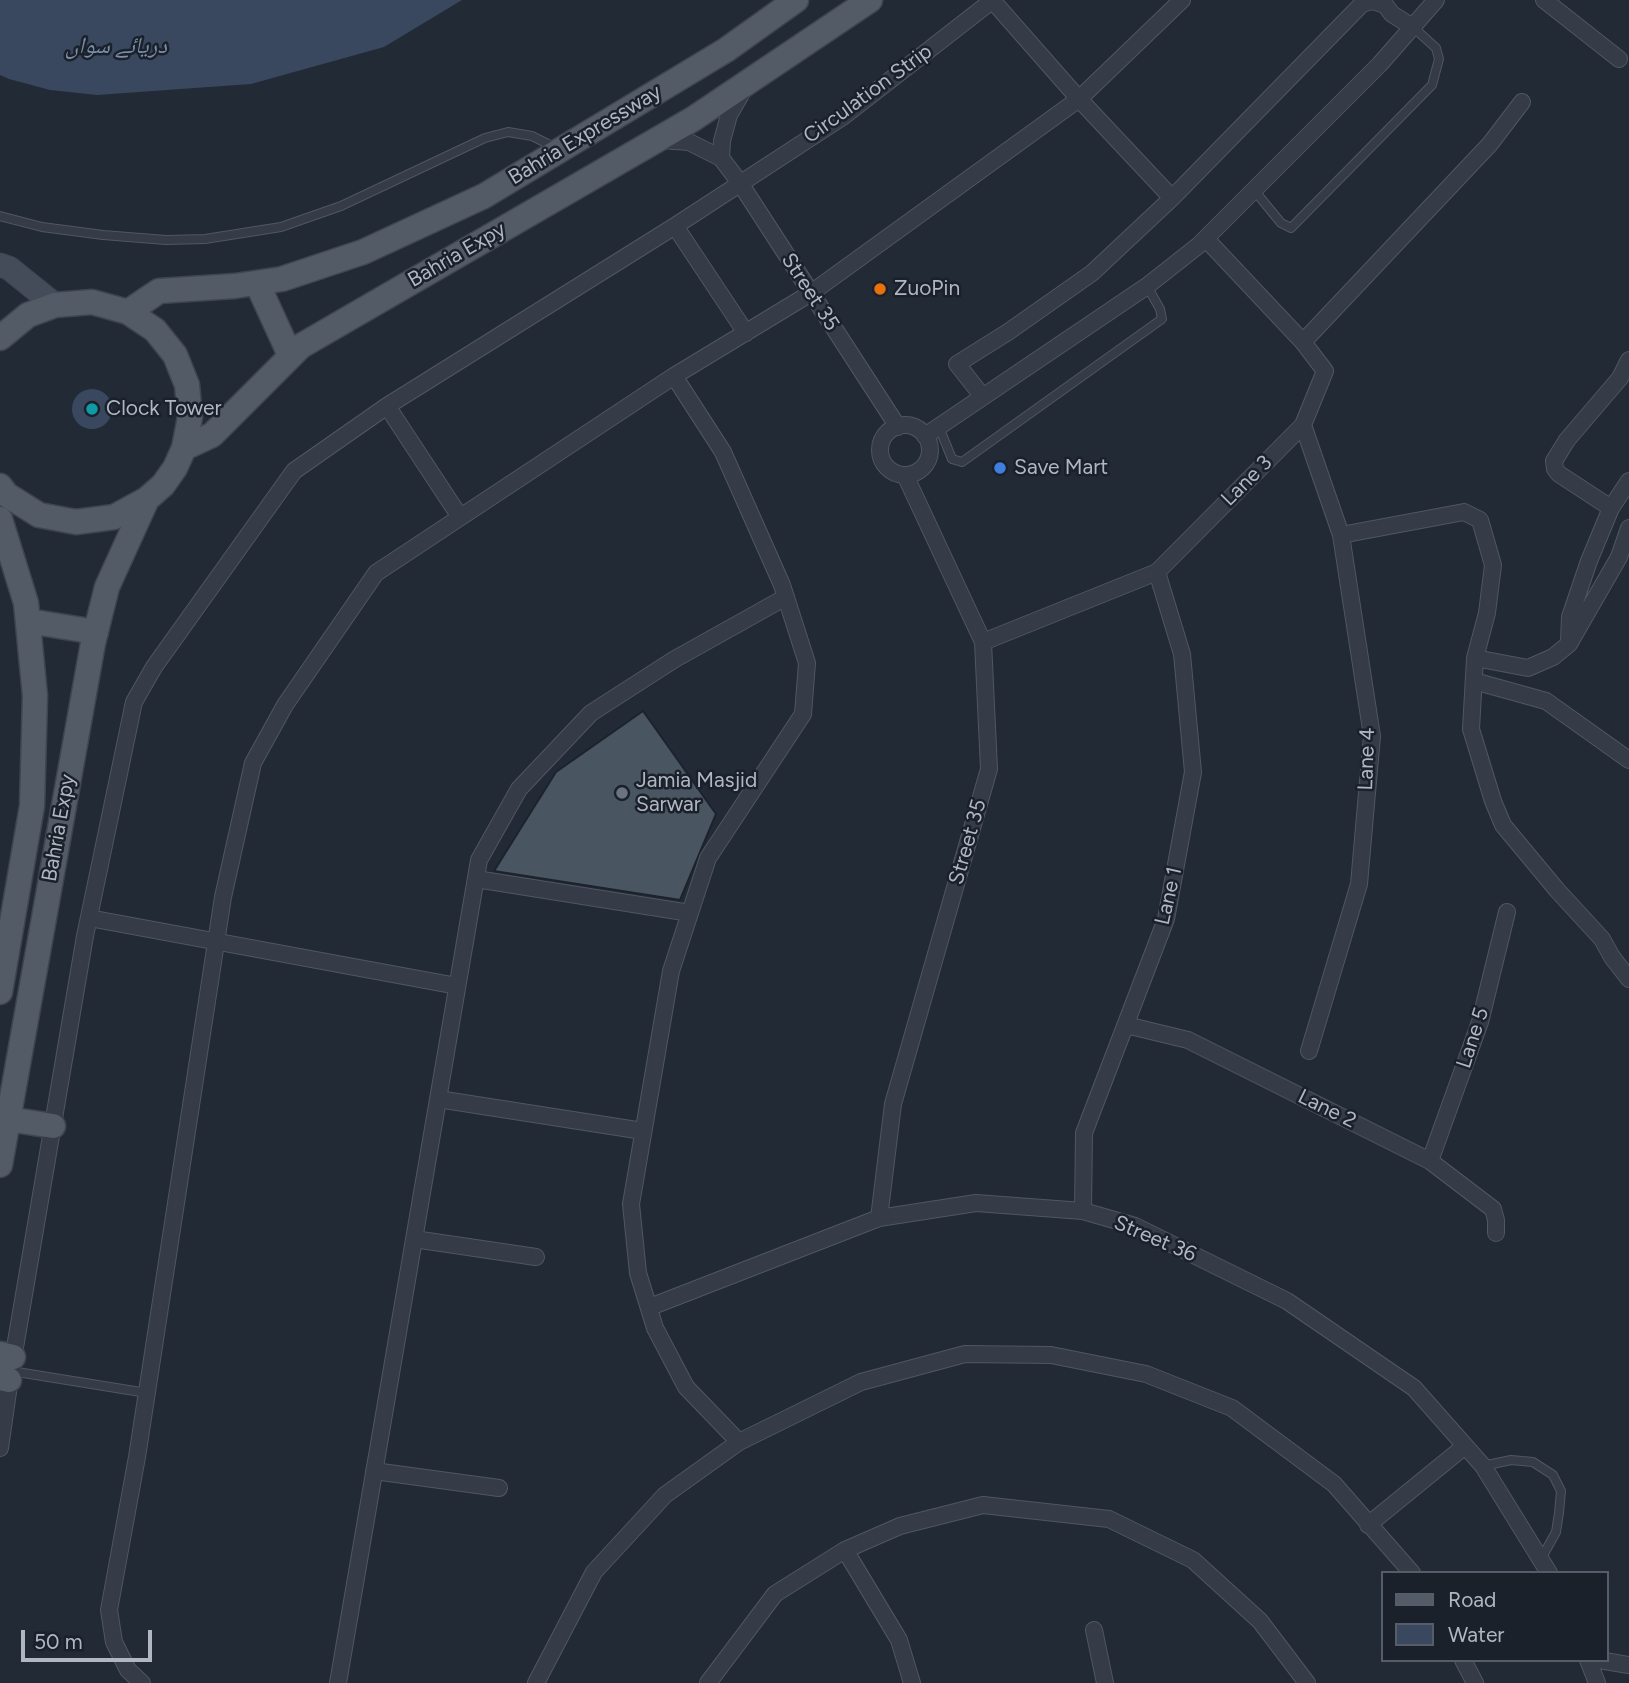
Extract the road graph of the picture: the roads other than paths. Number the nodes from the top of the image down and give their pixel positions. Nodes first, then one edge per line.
1 (796, 0) edge
2 (870, 0) edge
3 (992, 0) edge
4 (1182, 0) edge
5 (1436, 0) edge
6 (1544, 0) edge
7 (1414, 28) junction
8 (1619, 59) dead end
9 (748, 83) junction
10 (1079, 99) junction
11 (1522, 102) dead end
12 (656, 140) junction
13 (560, 150) junction
14 (721, 158) junction
15 (740, 183) junction
16 (1254, 190) junction
17 (1172, 198) junction
18 (0, 216) edge
19 (675, 226) junction
20 (1206, 239) junction
21 (0, 265) edge
22 (257, 283) junction
23 (1147, 286) junction
24 (811, 293) junction
25 (55, 304) junction
26 (128, 312) junction
27 (746, 334) junction
28 (0, 338) edge
29 (1303, 342) junction
30 (290, 355) junction
31 (1629, 360) edge
32 (674, 376) junction
33 (983, 397) junction
34 (387, 407) junction
35 (1303, 425) junction
36 (898, 427) junction
37 (939, 427) junction
38 (925, 436) junction
39 (184, 448) junction
40 (905, 475) junction
41 (1629, 481) edge
42 (0, 486) edge
43 (148, 499) junction
44 (1611, 508) junction
45 (460, 517) junction
46 (0, 519) edge
47 (1629, 528) edge
48 (1341, 535) junction
49 (1157, 572) junction
50 (786, 597) junction
51 (28, 621) junction
52 (96, 632) junction
53 (983, 642) junction
54 (1569, 644) junction
55 (1475, 658) junction
56 (1474, 681) junction
57 (1629, 760) edge
58 (475, 880) junction
59 (1507, 912) dead end
60 (690, 913) junction
61 (89, 918) junction
62 (216, 942) junction
63 (1629, 979) edge
64 (457, 986) junction
65 (0, 992) edge
66 (1126, 1025) junction
67 (1309, 1051) dead end
68 (438, 1099) junction
69 (8, 1119) junction
70 (52, 1126) junction
71 (643, 1131) junction
72 (1430, 1161) junction
73 (0, 1165) edge
74 (1083, 1211) junction
75 (879, 1218) junction
76 (1496, 1233) dead end
77 (414, 1239) junction
78 (536, 1257) dead end
79 (650, 1307) junction
80 (7, 1368) edge
81 (147, 1393) junction
82 (739, 1442) junction
83 (1465, 1446) junction
84 (0, 1448) edge
85 (1483, 1466) junction
86 (374, 1471) junction
87 (499, 1488) dead end
88 (1368, 1525) junction
89 (845, 1550) junction
90 (1545, 1566) edge
91 (1410, 1571) edge
92 (1094, 1630) dead end
93 (1464, 1662) edge
94 (1589, 1662) edge
95 (1608, 1662) edge
96 (1629, 1665) edge
97 (710, 1682) edge
98 (142, 1683) edge
99 (338, 1683) edge
100 (536, 1683) edge
101 (912, 1683) edge
102 (1105, 1683) edge
103 (1307, 1683) edge
104 (1475, 1683) edge
105 (1597, 1683) edge

1 - 13 main road, Bahria Expressway
2 - 9 main road
3 - 10 street
3 - 15 street, Circulation Strip
4 - 10 street
5 - 7 street
6 - 8 street
7 - 16 street
7 - 16 lane
7 - 17 street
9 - 12 main road, Bahria Expy
9 - 14 street
10 - 17 street
10 - 24 street
11 - 29 street
12 - 14 street
12 - 30 main road, Bahria Expy
13 - 18 lane
13 - 22 main road, Bahria Expressway
14 - 15 street, Street 35
15 - 19 street, Circulation Strip
15 - 24 street, Street 35
16 - 20 street
17 - 33 street
19 - 27 street
19 - 34 street, Circulation Strip
20 - 23 street
20 - 29 street, Lane 3
21 - 25 street
22 - 26 main road
22 - 30 main road
23 - 33 street
23 - 37 lane
24 - 27 street
24 - 36 street, Street 35
25 - 26 main road
25 - 28 main road
26 - 39 main road
27 - 32 street
29 - 35 street, Lane 3
30 - 39 main road, Bahria Expy
31 - 44 street
32 - 45 street
32 - 50 street
33 - 37 street
34 - 45 street
34 - 61 street, Circulation Strip
35 - 48 street, Lane 4
35 - 49 street, Lane 3
36 - 38 street
36 - 40 street
37 - 38 street
38 - 40 street
39 - 43 main road
40 - 53 street, Street 35
41 - 44 street
42 - 43 main road
43 - 52 main road, Bahria Expy
44 - 54 street
45 - 62 street
46 - 51 main road, Bahria Expy
47 - 54 street
48 - 55 street
48 - 67 street, Lane 4
49 - 53 street, Lane 3
49 - 66 street, Lane 1
50 - 58 street
50 - 60 street
51 - 52 main road
51 - 65 main road, Bahria Expy
52 - 69 main road, Bahria Expy
53 - 75 street, Street 35
54 - 55 street
55 - 56 street
56 - 57 street
56 - 63 street
58 - 60 street
58 - 64 street
59 - 72 street, Lane 5
60 - 71 street
61 - 62 street
61 - 70 street, Circulation Strip
62 - 64 street
62 - 81 street
64 - 68 street
66 - 72 street, Lane 2
66 - 74 street, Lane 1
68 - 71 street
68 - 77 street
69 - 70 main road
69 - 73 main road, Bahria Expy
70 - 80 street, Circulation Strip
71 - 79 street
72 - 76 street, Lane 2
74 - 75 street, Street 36
74 - 83 street, Street 36
75 - 79 street, Street 36
77 - 78 street
77 - 86 street
79 - 82 street
80 - 81 lane
80 - 84 street, Circulation Strip
81 - 98 street
82 - 88 street
82 - 100 street
83 - 85 street, Street 36
83 - 88 street
85 - 90 street, Street 36
85 - 90 lane
86 - 87 street
86 - 99 street
88 - 91 street
89 - 97 street
89 - 101 street
89 - 103 street
92 - 102 street
93 - 104 street
94 - 105 street
95 - 96 street

